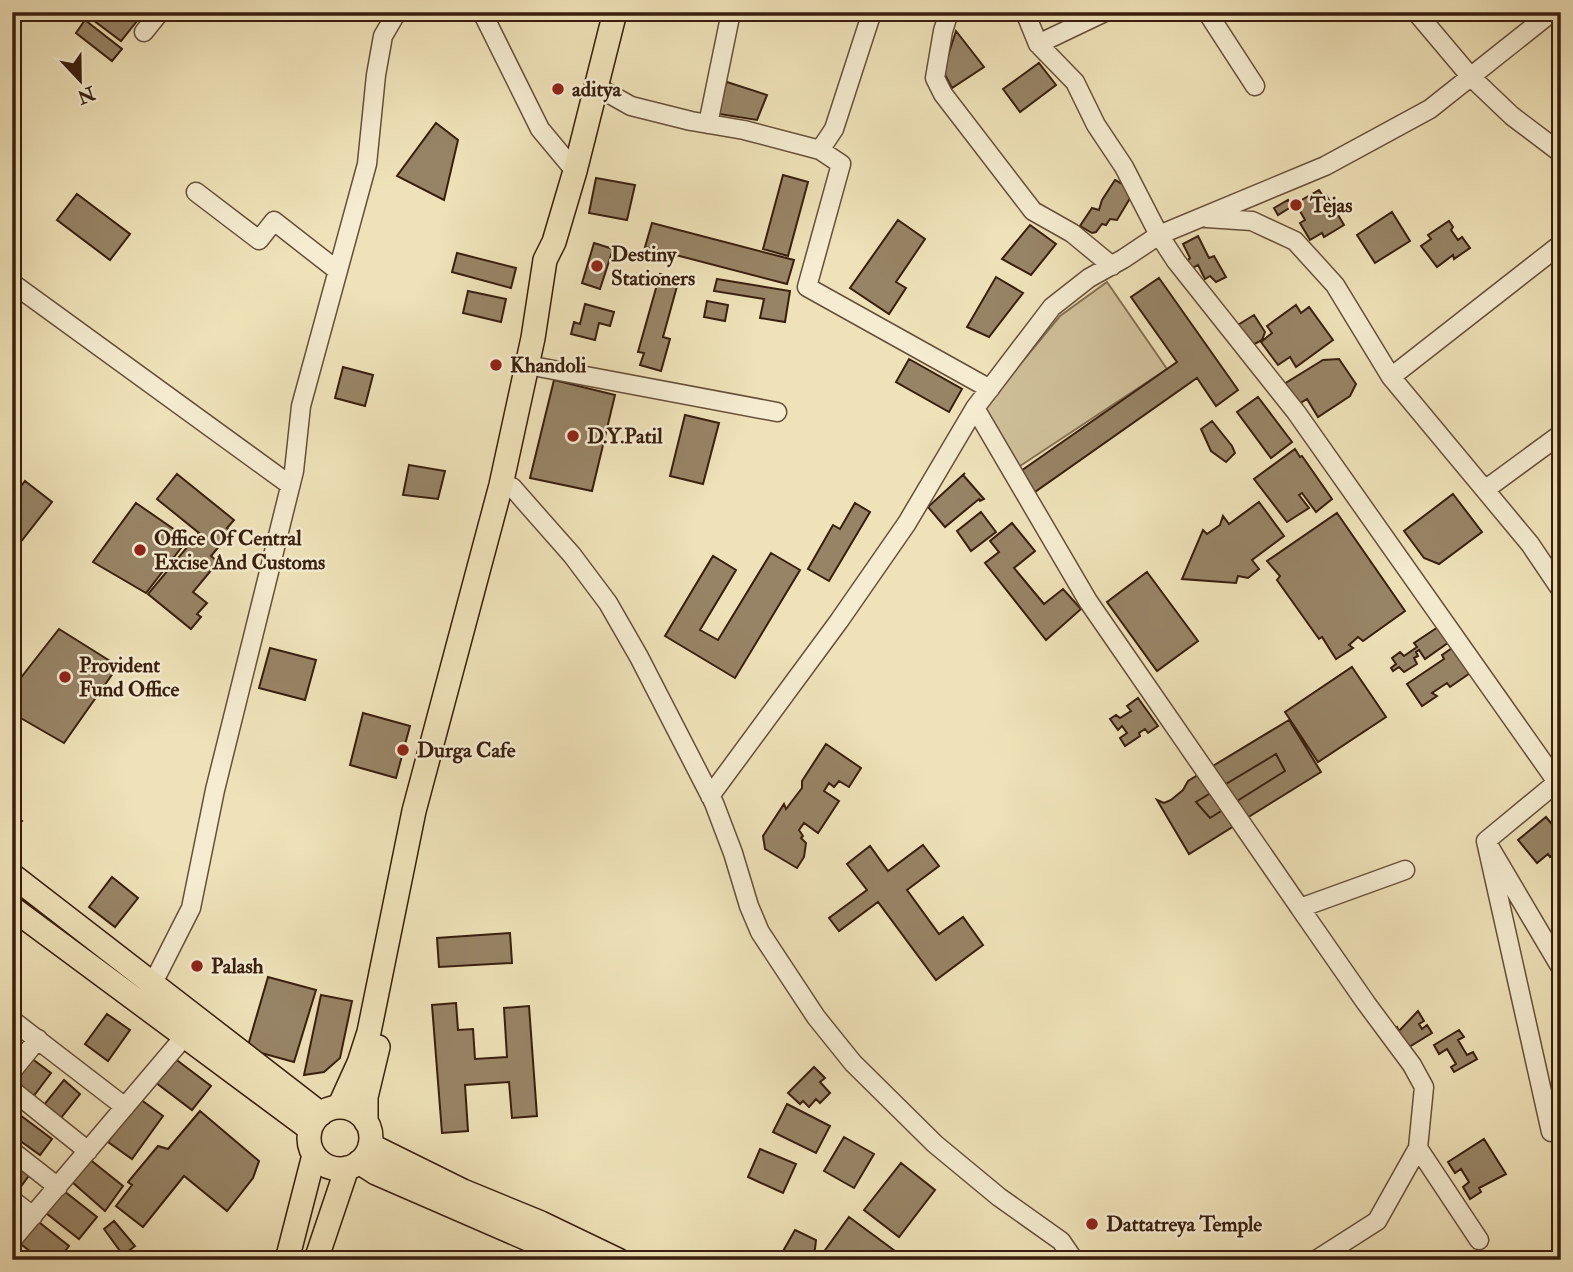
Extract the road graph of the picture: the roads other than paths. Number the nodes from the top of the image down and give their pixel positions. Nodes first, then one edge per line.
1 (160, 12) edge
2 (397, 12) edge
3 (482, 12) edge
4 (615, 12) edge
5 (731, 12) edge
6 (872, 12) edge
7 (949, 12) edge
8 (1025, 12) edge
9 (1105, 12) edge
10 (1208, 12) edge
11 (1416, 12) edge
12 (1552, 12) edge
13 (144, 32) dead end
14 (1038, 44) junction
15 (1470, 76) junction
16 (1255, 86) dead end
17 (597, 87) junction
18 (708, 124) junction
19 (820, 149) junction
20 (1561, 153) edge
21 (575, 171) junction
22 (196, 192) dead end
23 (1203, 218) junction
24 (1159, 235) junction
25 (554, 242) junction
26 (1561, 244) edge
27 (1112, 266) junction
28 (338, 271) junction
29 (12, 283) edge
30 (538, 367) junction
31 (1391, 377) junction
32 (990, 389) junction
33 (975, 408) junction
34 (777, 412) dead end
35 (1561, 434) edge
36 (290, 485) junction
37 (506, 486) junction
38 (1486, 489) junction
39 (1561, 590) edge
40 (1559, 781) edge
41 (710, 796) junction
42 (1486, 841) junction
43 (1405, 870) dead end
44 (12, 875) edge
45 (12, 908) edge
46 (1300, 908) junction
47 (1561, 968) edge
48 (152, 985) junction
49 (12, 1020) edge
50 (184, 1037) junction
51 (38, 1039) junction
52 (12, 1071) edge
53 (12, 1090) edge
54 (125, 1107) junction
55 (323, 1116) junction
56 (366, 1122) junction
57 (1561, 1127) edge
58 (1418, 1148) junction
59 (12, 1151) edge
60 (89, 1151) junction
61 (314, 1154) junction
62 (359, 1158) junction
63 (58, 1187) junction
64 (12, 1200) edge
65 (33, 1216) junction
66 (12, 1240) edge
67 (1479, 1240) dead end
68 (287, 1260) edge
69 (316, 1260) edge
70 (576, 1260) edge
71 (618, 1260) edge
72 (1074, 1260) edge
73 (1316, 1260) edge

1 - 13 street
2 - 28 street
3 - 21 street
4 - 17 main road
5 - 18 street
6 - 19 street
7 - 27 street
8 - 14 street
9 - 14 street
10 - 16 street
11 - 15 street
12 - 15 street
14 - 24 street
15 - 20 street
15 - 23 street
17 - 18 street
17 - 21 main road
18 - 19 street
19 - 32 street
21 - 25 main road
22 - 28 street
23 - 24 street
23 - 31 street
24 - 27 street
24 - 40 street
25 - 30 main road
25 - 37 main road
26 - 31 street
27 - 32 street
28 - 36 street
29 - 36 street
30 - 34 street
30 - 37 main road
31 - 38 street
32 - 33 street
33 - 41 street
33 - 46 street
35 - 38 street
36 - 48 street
37 - 41 street
37 - 55 main road
37 - 56 main road
38 - 39 street
40 - 42 street
41 - 72 street
42 - 47 street
42 - 57 street
43 - 46 street
44 - 48 main road
45 - 50 main road
46 - 58 street
48 - 55 main road
49 - 51 street
50 - 54 street
50 - 55 main road
51 - 52 street
51 - 54 street
53 - 60 street
54 - 60 street
55 - 56 main road
55 - 61 main road
56 - 62 main road
58 - 67 street
58 - 73 street
59 - 63 street
60 - 63 street
61 - 62 main road
61 - 68 main road
62 - 69 main road
62 - 70 main road
62 - 71 main road
63 - 65 street
64 - 65 street
65 - 66 street

